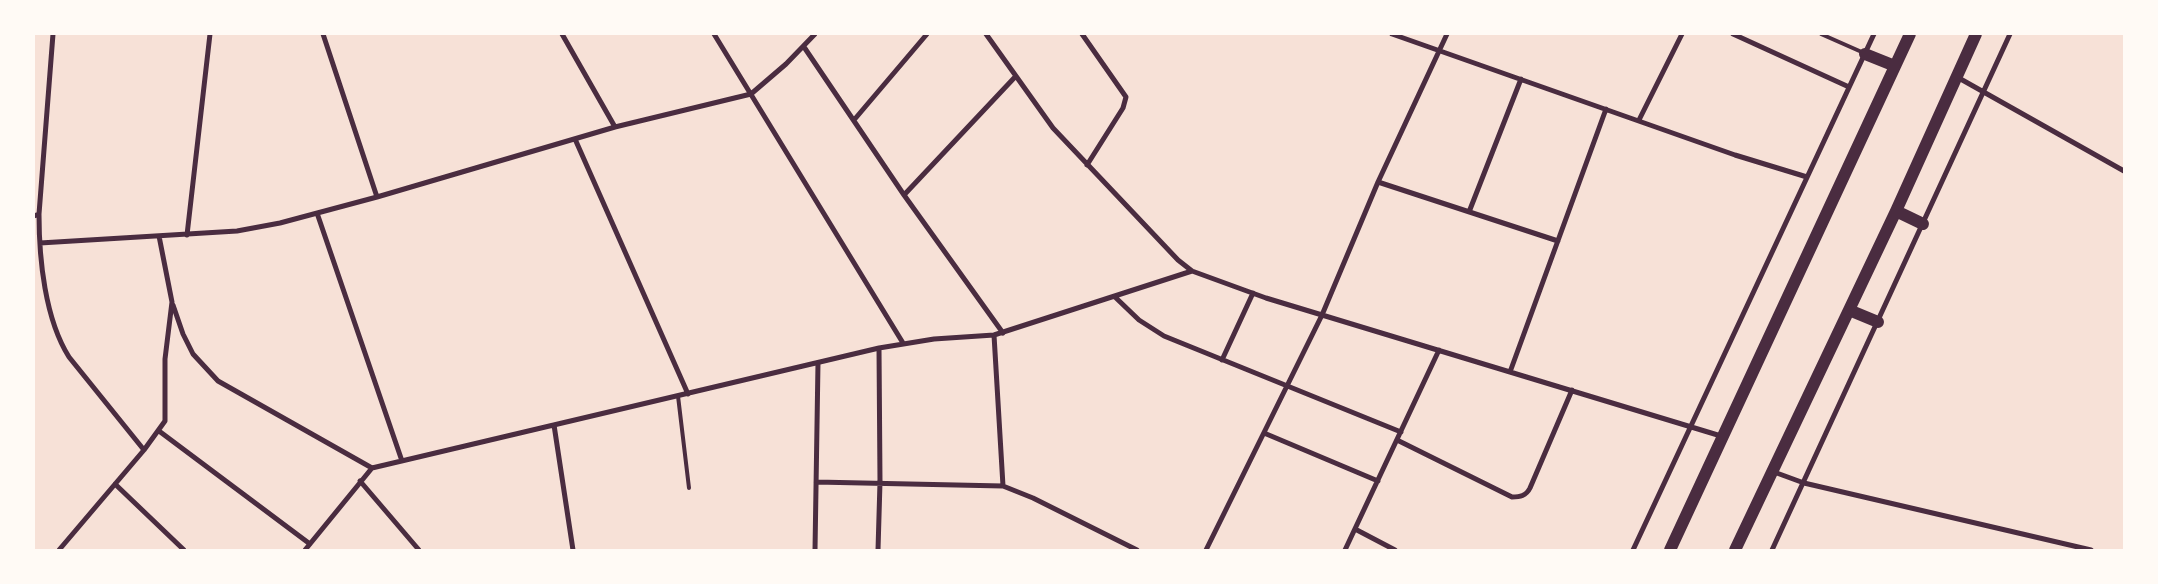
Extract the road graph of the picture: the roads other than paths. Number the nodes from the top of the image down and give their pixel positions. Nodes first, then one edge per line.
1 (54, 34) edge
2 (210, 34) edge
3 (323, 34) edge
4 (562, 34) edge
5 (714, 34) edge
6 (815, 34) edge
7 (927, 34) edge
8 (986, 34) edge
9 (1082, 34) edge
10 (1392, 34) edge
11 (1447, 34) edge
12 (1682, 34) edge
13 (1733, 34) edge
14 (1821, 34) edge
15 (1874, 34) edge
16 (1910, 34) edge
17 (1976, 34) edge
18 (2010, 34) edge
19 (804, 47) junction
20 (1439, 51) junction
21 (1865, 54) junction
22 (1895, 66) junction
23 (1015, 77) junction
24 (1956, 77) junction
25 (1521, 79) junction
26 (1849, 87) junction
27 (1983, 92) junction
28 (751, 94) junction
29 (1606, 109) junction
30 (854, 120) junction
31 (1639, 120) junction
32 (615, 128) junction
33 (575, 139) junction
34 (1088, 165) junction
35 (2124, 171) edge
36 (1807, 177) junction
37 (1378, 182) junction
38 (904, 195) junction
39 (377, 197) junction
40 (1896, 211) junction
41 (1469, 212) junction
42 (317, 213) junction
43 (36, 215) edge
44 (1923, 224) junction
45 (187, 235) junction
46 (159, 236) junction
47 (1558, 241) junction
48 (40, 243) junction
49 (1192, 270) junction
50 (1253, 293) junction
51 (1115, 297) junction
52 (172, 302) junction
53 (1849, 310) junction
54 (1322, 315) junction
55 (1878, 322) junction
56 (1003, 333) junction
57 (994, 335) junction
58 (903, 343) junction
59 (879, 348) junction
60 (1439, 350) junction
61 (1222, 360) junction
62 (818, 363) junction
63 (1510, 372) junction
64 (1286, 387) junction
65 (1572, 390) junction
66 (688, 394) junction
67 (678, 396) junction
68 (554, 425) junction
69 (1690, 428) junction
70 (159, 431) junction
71 (1401, 432) junction
72 (1264, 434) junction
73 (1722, 436) junction
74 (1397, 440) junction
75 (144, 450) junction
76 (402, 462) junction
77 (372, 468) junction
78 (1772, 471) junction
79 (360, 481) junction
80 (1378, 481) junction
81 (816, 482) junction
82 (880, 482) junction
83 (1804, 483) junction
84 (115, 484) junction
85 (1003, 486) junction
86 (688, 488) dead end
87 (1355, 529) junction
88 (310, 544) junction
89 (2065, 548) edge
90 (59, 550) edge
91 (184, 550) edge
92 (305, 550) edge
93 (419, 550) edge
94 (573, 550) edge
95 (815, 550) edge
96 (878, 550) edge
97 (1137, 550) edge
98 (1206, 550) edge
99 (1345, 550) edge
100 (1395, 550) edge
101 (1633, 550) edge
102 (1670, 550) edge
103 (1735, 550) edge
104 (1772, 550) edge
105 (2091, 550) edge

1 - 43 street
2 - 45 street
3 - 39 street
4 - 32 street
5 - 28 street
6 - 19 street
7 - 30 street
8 - 23 street
9 - 34 street
10 - 20 street
11 - 20 street
12 - 31 street
13 - 26 street
14 - 21 lane
15 - 21 street
16 - 22 main road
17 - 24 main road
18 - 27 street
19 - 28 street
19 - 30 street
20 - 25 street
20 - 37 street
21 - 22 main road
21 - 26 street
22 - 73 main road
23 - 34 street
23 - 38 street
24 - 27 street
24 - 40 main road
25 - 29 street
25 - 41 street
26 - 36 street
27 - 35 street
27 - 44 street
28 - 32 street
28 - 58 street
29 - 31 street
29 - 47 street
30 - 38 street
31 - 36 street
32 - 33 street
33 - 39 street
33 - 66 street
34 - 49 street
36 - 69 street
37 - 41 street
37 - 54 street
38 - 56 street
39 - 42 street
40 - 44 main road
40 - 53 main road
41 - 47 street
42 - 45 street
42 - 76 street
43 - 48 street
44 - 55 street
45 - 46 street
46 - 48 street
46 - 52 street
47 - 63 street
48 - 75 street
49 - 50 street
49 - 51 street
50 - 54 street
50 - 61 street
51 - 56 street
51 - 61 street
52 - 70 street
52 - 77 street
53 - 55 main road
53 - 78 main road
54 - 60 street
54 - 64 street
55 - 83 street
56 - 57 street
57 - 58 street
57 - 85 street
58 - 59 street
59 - 62 street
59 - 82 street
60 - 63 street
60 - 71 street
61 - 64 street
62 - 66 street
62 - 81 street
63 - 65 street
64 - 71 street
64 - 72 street
65 - 69 street
65 - 74 street
66 - 67 street
67 - 68 street
67 - 86 lane
68 - 76 street
68 - 94 street
69 - 73 street
69 - 101 street
70 - 75 street
70 - 88 street
71 - 74 street
72 - 80 street
72 - 98 street
73 - 102 main road
74 - 80 street
75 - 84 street
76 - 77 street
77 - 79 street
78 - 83 street
78 - 103 main road
79 - 88 street
79 - 93 street
80 - 87 street
81 - 82 street
81 - 95 street
82 - 85 street
82 - 96 street
83 - 89 street
83 - 104 street
84 - 90 street
84 - 91 street
85 - 97 street
87 - 99 street
87 - 100 street
88 - 92 street
89 - 105 street

